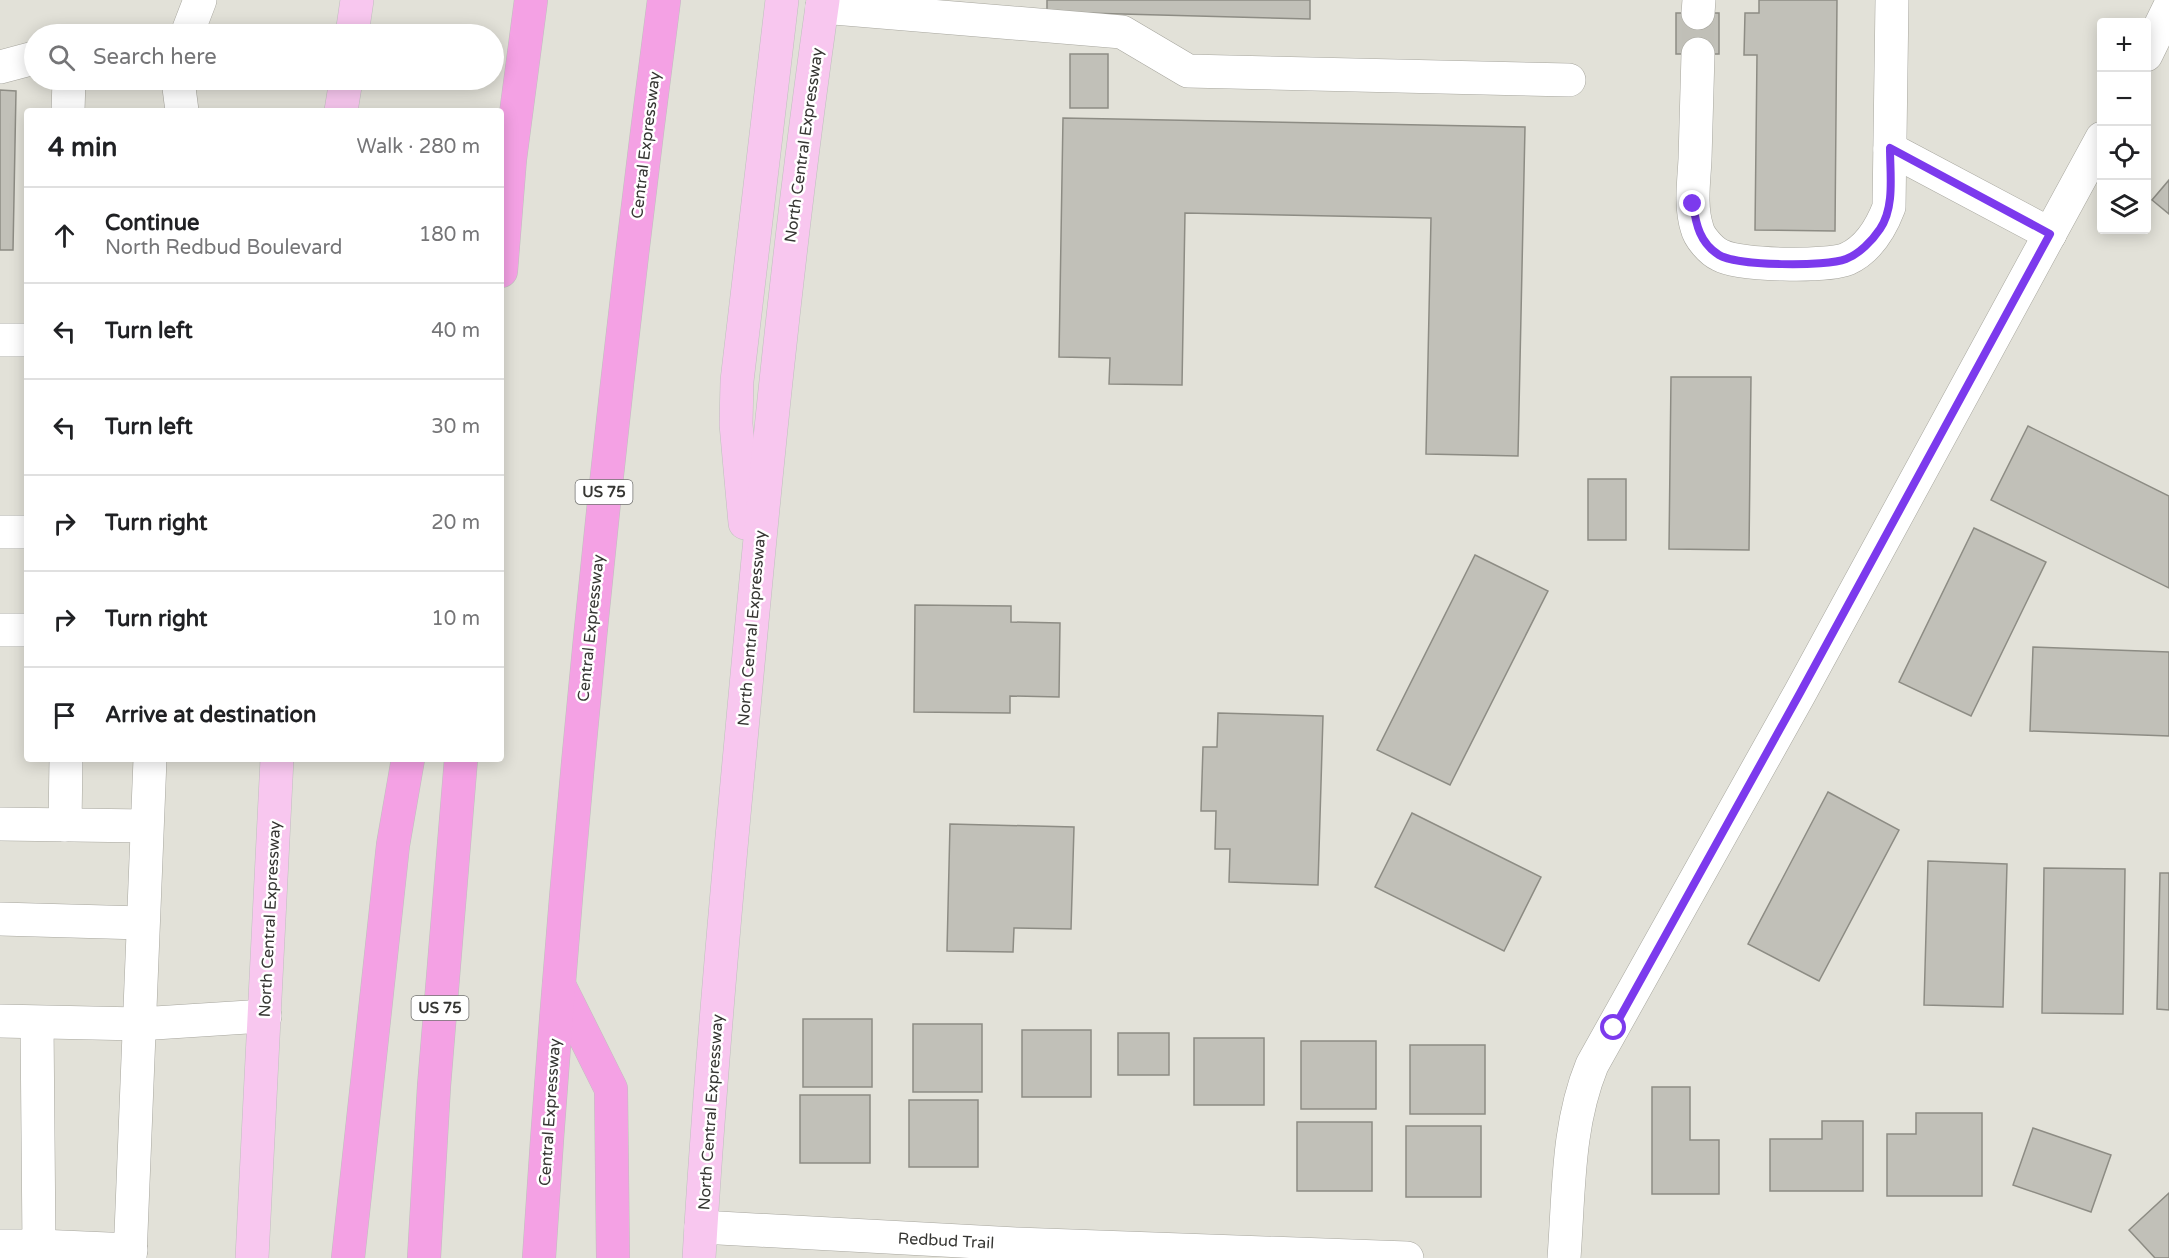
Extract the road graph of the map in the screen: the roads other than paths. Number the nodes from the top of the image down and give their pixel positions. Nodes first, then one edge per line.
1 (200, 0) edge
2 (357, 0) edge
3 (531, 0) edge
4 (664, 0) edge
5 (782, 0) edge
6 (1892, 0) edge
7 (822, 3) edge
8 (2169, 8) edge
9 (191, 24) edge
10 (353, 24) edge
11 (2151, 45) edge
12 (1698, 54) tunnel mouth
13 (24, 61) edge
14 (0, 67) edge
15 (1569, 80) dead end
16 (69, 90) edge
17 (179, 90) edge
18 (344, 90) edge
19 (68, 108) edge
20 (182, 108) edge
21 (341, 108) edge
22 (2097, 147) edge
23 (1890, 148) junction
24 (510, 159) junction
25 (504, 194) edge
26 (504, 234) edge
27 (2050, 234) junction
28 (0, 340) edge
29 (24, 340) edge
30 (0, 532) edge
31 (24, 532) edge
32 (752, 608) junction
33 (0, 630) edge
34 (24, 630) edge
35 (66, 762) edge
36 (150, 762) edge
37 (277, 762) edge
38 (407, 762) edge
39 (461, 762) edge
40 (0, 824) edge
41 (65, 825) junction
42 (146, 826) junction
43 (0, 919) edge
44 (142, 923) junction
45 (559, 985) junction
46 (265, 1016) junction
47 (0, 1021) edge
48 (37, 1023) junction
49 (139, 1024) junction
50 (700, 1243) edge
51 (0, 1246) edge
52 (39, 1246) junction
53 (130, 1254) edge
54 (1288, 1256) edge
55 (252, 1258) edge
56 (348, 1258) edge
57 (424, 1258) edge
58 (539, 1258) edge
59 (613, 1258) edge
60 (1407, 1258) edge
61 (1564, 1258) edge

1 - 9 street
2 - 10 main road
3 - 24 highway
4 - 45 highway, Central Expressway / US 75
5 - 32 main road
6 - 23 street
7 - 15 street
7 - 32 main road, North Central Expressway
8 - 11 street
12 - 23 street
13 - 14 street
16 - 19 street
17 - 20 street
18 - 21 main road
22 - 27 street
23 - 27 street
24 - 25 highway
24 - 26 highway
27 - 61 street
28 - 29 street
30 - 31 street
32 - 50 main road, North Central Expressway
33 - 34 street
35 - 41 street
36 - 42 street
37 - 46 main road, North Central Expressway
38 - 56 highway
39 - 57 highway, US 75
40 - 41 street
41 - 42 street
42 - 44 street
43 - 44 street
44 - 49 street
45 - 58 highway, Central Expressway / US 75
45 - 59 highway
46 - 49 street
46 - 55 main road, North Central Expressway
47 - 48 street
48 - 49 street
48 - 52 street
49 - 53 street
50 - 54 street, Redbud Trail
51 - 52 street
52 - 53 street
54 - 60 street, Redbud Trail

